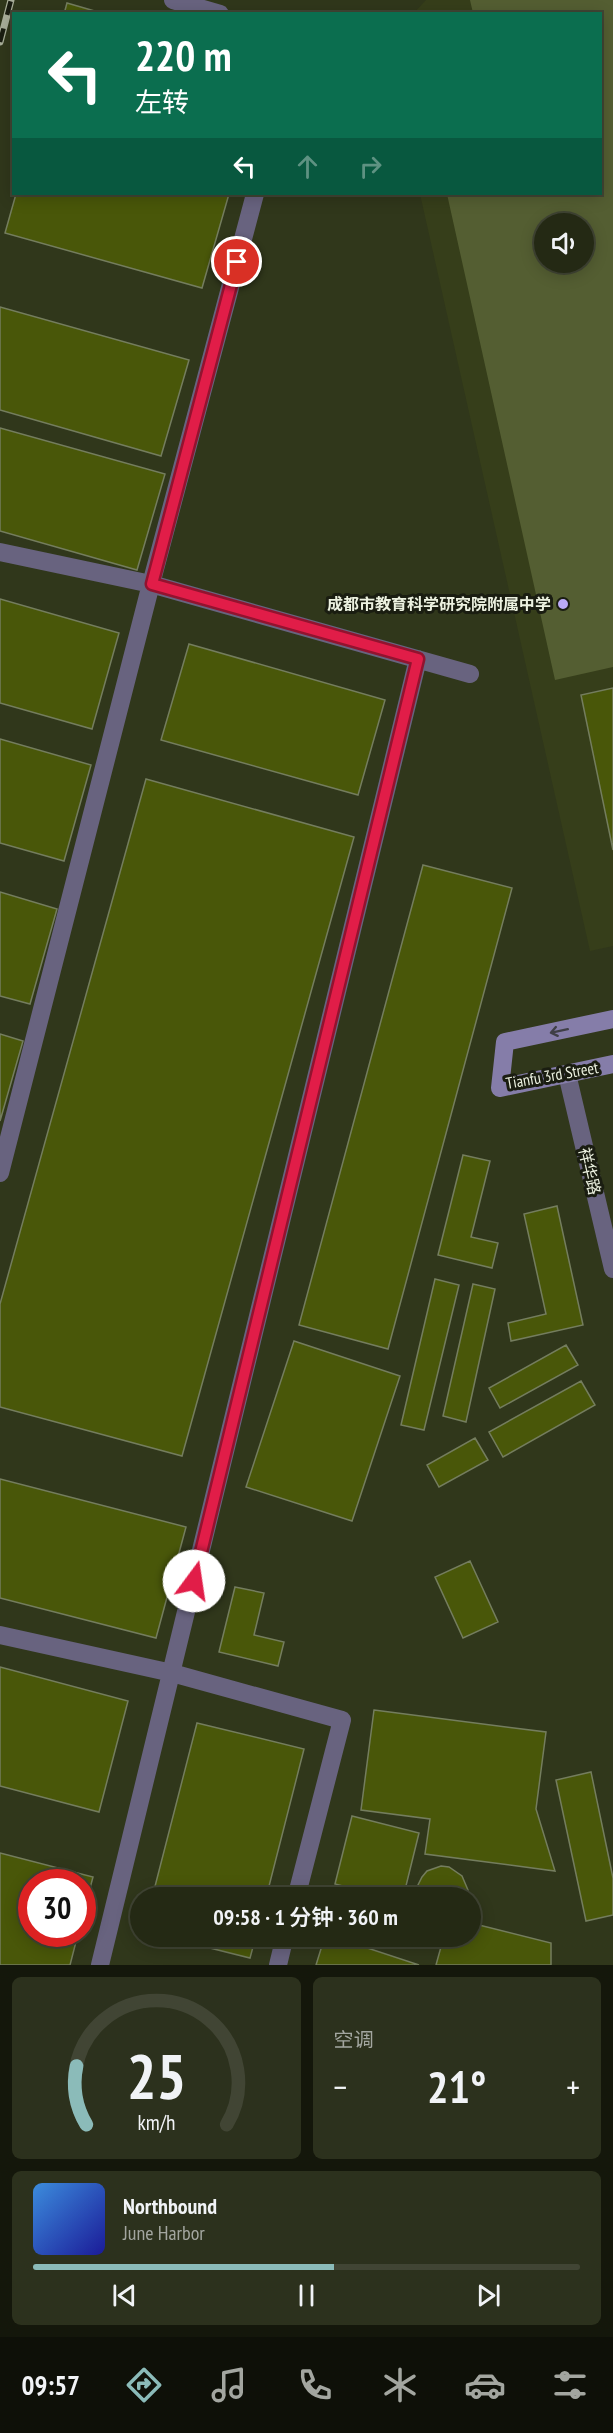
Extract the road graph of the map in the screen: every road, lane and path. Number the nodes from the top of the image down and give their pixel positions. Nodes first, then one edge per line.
1 (173, 0) edge
2 (213, 12) edge
3 (255, 195) edge
4 (0, 552) edge
5 (152, 584) junction
6 (418, 659) junction
7 (470, 674) dead end
8 (613, 1019) edge
9 (613, 1064) edge
10 (567, 1074) junction
11 (0, 1173) edge
12 (613, 1269) edge
13 (0, 1635) edge
14 (172, 1673) junction
15 (299, 1887) edge
16 (282, 1947) edge
17 (100, 1965) edge
18 (278, 1965) edge

1 - 2 street
3 - 5 street
4 - 5 street
5 - 6 street
5 - 11 street
6 - 7 street
6 - 14 street
8 -> 10 street, Tianfu 3rd Street
9 - 10 street, Tianfu 3rd Street
10 - 12 street, 祥华路
13 - 14 street
14 - 15 street
14 - 17 street
16 - 18 street

